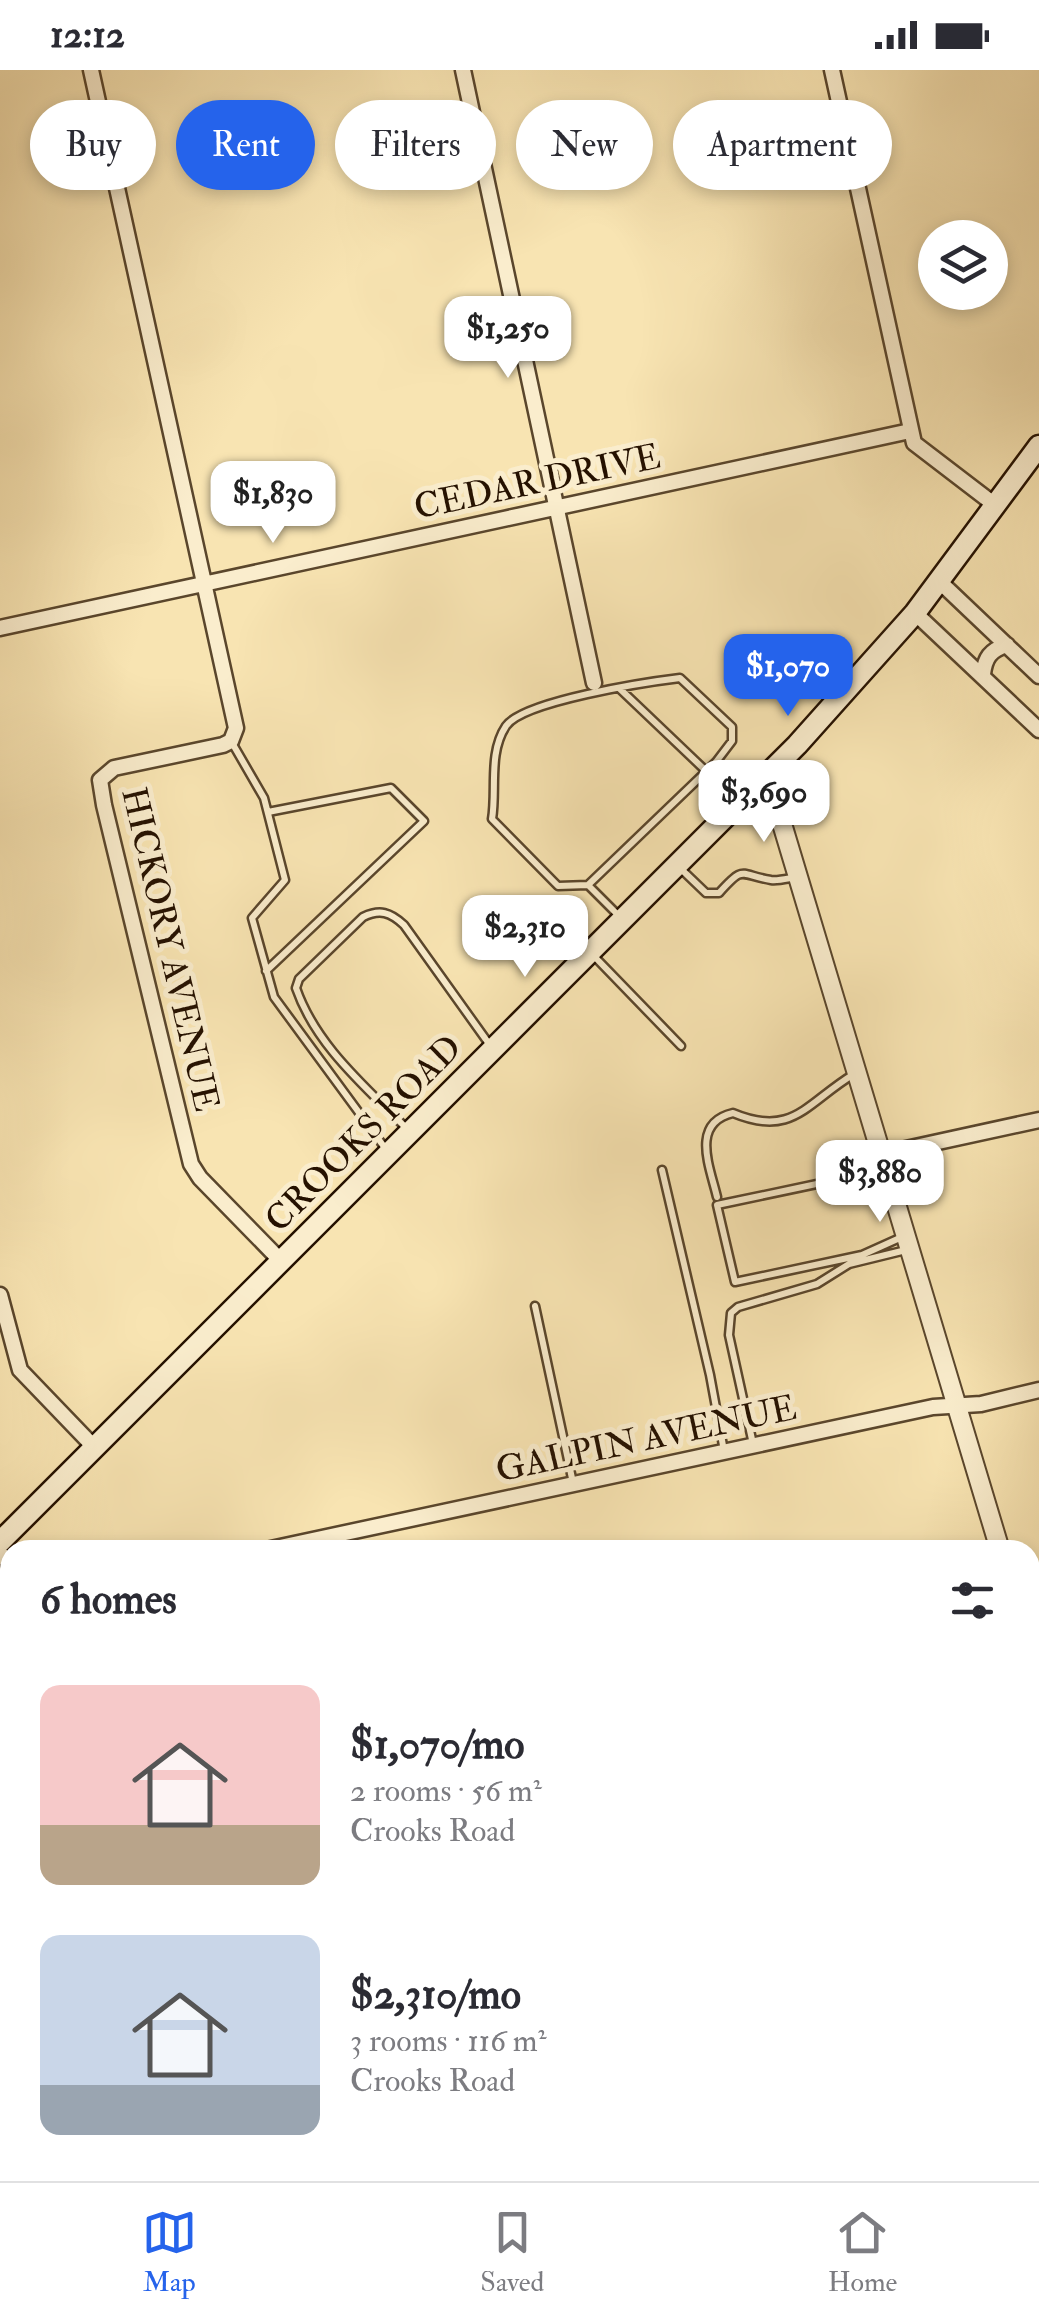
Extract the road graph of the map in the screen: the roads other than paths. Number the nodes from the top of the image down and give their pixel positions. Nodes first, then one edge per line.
1 (91, 70) edge
2 (463, 70) edge
3 (832, 70) edge
4 (910, 432) junction
5 (1039, 446) edge
6 (995, 506) junction
7 (556, 507) junction
8 (939, 581) junction
9 (203, 583) junction
10 (915, 612) junction
11 (0, 628) edge
12 (1007, 645) junction
13 (983, 674) junction
14 (1039, 676) edge
15 (594, 683) dead end
16 (619, 688) junction
17 (1039, 730) edge
18 (231, 740) junction
19 (716, 762) junction
20 (706, 771) junction
21 (755, 788) junction
22 (268, 812) junction
23 (677, 865) junction
24 (798, 876) junction
25 (588, 885) junction
26 (622, 919) junction
27 (589, 951) junction
28 (266, 971) junction
29 (681, 1046) dead end
30 (492, 1049) junction
31 (858, 1072) junction
32 (1039, 1120) edge
33 (410, 1132) junction
34 (390, 1153) junction
35 (886, 1161) junction
36 (662, 1170) dead end
37 (717, 1198) dead end
38 (910, 1242) junction
39 (281, 1261) junction
40 (0, 1295) edge
41 (535, 1306) dead end
42 (1039, 1390) edge
43 (957, 1406) junction
44 (753, 1446) junction
45 (94, 1447) junction
46 (724, 1452) junction
47 (573, 1484) junction
48 (2, 1540) edge
49 (313, 1540) edge
50 (997, 1540) edge

1 - 9 street
2 - 7 street
3 - 4 street
4 - 6 street
4 - 7 street, CEDAR DRIVE
5 - 6 main road, CROOKS ROAD
6 - 8 main road, CROOKS ROAD
7 - 9 street, CEDAR DRIVE
7 - 15 street
8 - 10 main road, CROOKS ROAD
8 - 12 street
9 - 11 street, CEDAR DRIVE
9 - 18 street
10 - 13 street
10 - 21 main road, CROOKS ROAD
12 - 13 street
12 - 14 street
13 - 17 street
16 - 19 lane
16 - 20 lane
16 - 25 lane
18 - 22 lane
18 - 39 street, HICKORY AVENUE
19 - 20 lane
19 - 21 lane
20 - 25 lane
21 - 23 main road, CROOKS ROAD
21 - 24 street
22 - 28 lane
22 - 28 lane
23 - 24 lane
23 - 26 main road, CROOKS ROAD
24 - 31 street
25 - 26 lane
26 - 27 main road, CROOKS ROAD
27 - 29 lane
27 - 30 main road, CROOKS ROAD
28 - 34 lane
30 - 33 main road, CROOKS ROAD
30 - 33 lane
31 - 35 street
31 - 37 lane
32 - 35 street
33 - 34 main road, CROOKS ROAD
34 - 39 main road, CROOKS ROAD
35 - 38 street
35 - 38 lane
36 - 46 lane
38 - 43 street
38 - 44 lane
39 - 45 main road, CROOKS ROAD
40 - 45 street
41 - 47 lane
42 - 43 street, GALPIN AVENUE
43 - 44 street, GALPIN AVENUE
43 - 50 street
44 - 46 street, GALPIN AVENUE
45 - 48 main road, CROOKS ROAD
46 - 47 street, GALPIN AVENUE
47 - 49 street, GALPIN AVENUE

